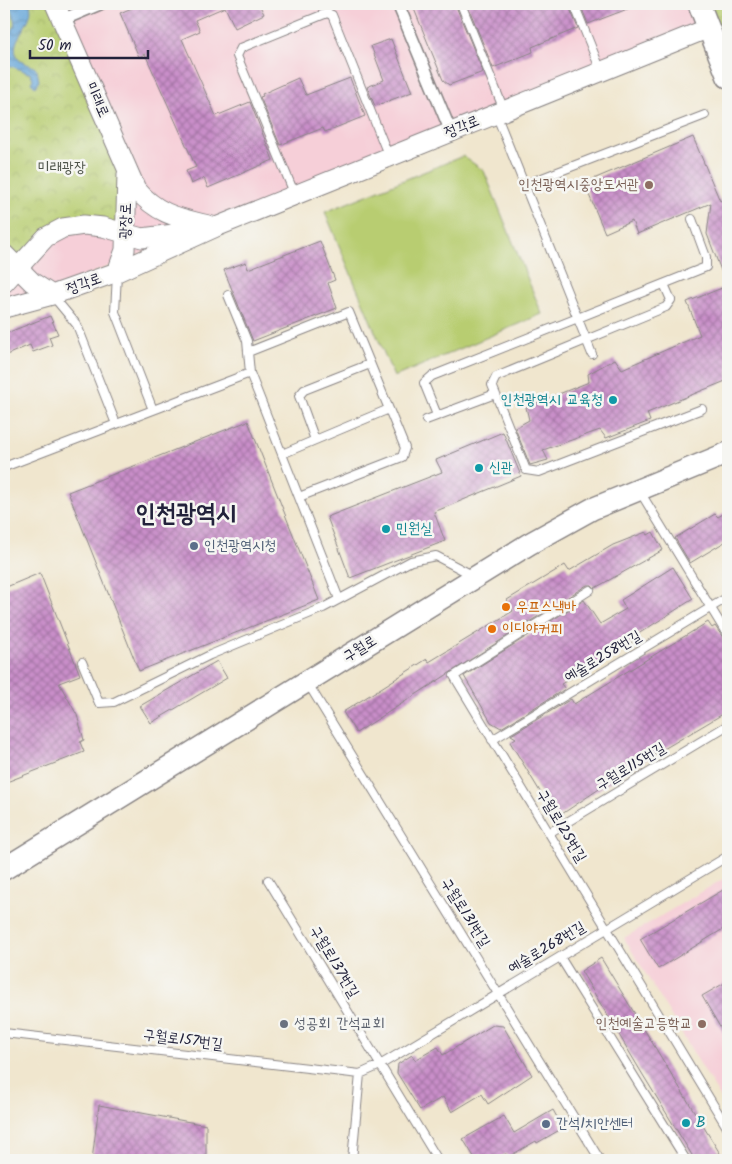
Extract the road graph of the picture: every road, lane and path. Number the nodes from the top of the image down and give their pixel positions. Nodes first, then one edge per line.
1 (100, 4) edge
2 (398, 4) edge
3 (461, 4) edge
4 (574, 4) edge
5 (699, 4) edge
6 (58, 12) edge
7 (708, 28) junction
8 (601, 71) junction
9 (728, 78) edge
10 (500, 112) junction
11 (705, 115) dead end
12 (451, 132) junction
13 (389, 157) junction
14 (127, 170) junction
15 (524, 185) junction
16 (295, 195) junction
17 (692, 220) dead end
18 (216, 227) junction
19 (126, 235) junction
20 (4, 254) edge
21 (17, 268) junction
22 (118, 272) junction
23 (4, 283) edge
24 (664, 284) junction
25 (52, 295) junction
26 (228, 295) dead end
27 (4, 308) edge
28 (578, 319) junction
29 (587, 340) junction
30 (248, 352) junction
31 (592, 354) dead end
32 (370, 364) junction
33 (250, 373) junction
34 (495, 394) junction
35 (702, 409) dead end
36 (153, 410) junction
37 (390, 410) junction
38 (437, 415) junction
39 (426, 420) dead end
40 (116, 424) junction
41 (315, 440) junction
42 (728, 453) edge
43 (282, 454) junction
44 (4, 467) edge
45 (638, 489) junction
46 (299, 497) junction
47 (476, 576) junction
48 (590, 590) dead end
49 (728, 597) edge
50 (339, 599) junction
51 (711, 607) junction
52 (728, 636) edge
53 (82, 662) dead end
54 (306, 681) junction
55 (728, 726) edge
56 (492, 740) junction
57 (549, 833) junction
58 (728, 856) edge
59 (4, 869) edge
60 (268, 880) dead end
61 (607, 929) junction
62 (560, 956) junction
63 (498, 994) junction
64 (4, 1033) edge
65 (380, 1064) junction
66 (360, 1074) junction
67 (728, 1129) edge
68 (352, 1160) edge
69 (438, 1160) edge
70 (600, 1160) edge
71 (686, 1160) edge

1 - 6 street
2 - 12 street
3 - 10 lane
4 - 8 lane
5 - 7 main road
6 - 14 street, 미래로
7 - 8 street, 정각로
7 - 9 main road
8 - 10 street, 정각로
10 - 12 street, 정각로
10 - 15 lane
11 - 15 lane
12 - 13 street, 정각로
13 - 16 street, 정각로
13 - 16 lane
14 - 18 street, 미래로
14 - 19 street, 광장로
15 - 28 lane
16 - 18 street, 정각로
17 - 24 lane
18 - 19 street, 정각로
18 - 22 street, 정각로
19 - 21 street, 정각로
19 - 22 street, 광장로
20 - 21 street
21 - 23 street, 정각로
21 - 25 street
22 - 25 street, 정각로
22 - 36 lane
24 - 28 lane
24 - 29 lane
25 - 27 street, 정각로
25 - 40 lane
26 - 30 lane
28 - 29 lane
28 - 38 lane
29 - 31 lane
29 - 34 lane
30 - 32 lane
30 - 33 lane
32 - 37 lane
32 - 41 lane
33 - 36 lane
33 - 43 lane
34 - 35 lane
34 - 38 lane
36 - 40 lane
37 - 41 lane
37 - 46 lane
38 - 39 lane
40 - 44 lane
41 - 43 lane
42 - 45 main road, 구월로
43 - 46 lane
45 - 47 main road, 구월로
45 - 51 lane
46 - 50 lane
47 - 50 lane
47 - 54 main road, 구월로
48 - 56 lane, 구월로125번길
49 - 51 lane, 예술로258번길
50 - 53 lane
51 - 52 lane
51 - 56 lane, 예술로258번길
54 - 59 main road, 구월로
54 - 63 lane, 구월로131번길
55 - 57 lane, 구월로115번길
56 - 57 lane, 구월로125번길
57 - 61 lane, 구월로125번길
58 - 61 lane, 예술로268번길
60 - 65 lane, 구월로137번길
61 - 62 lane, 예술로268번길
61 - 67 lane, 구월로125번길
62 - 63 lane, 예술로268번길
62 - 71 lane
63 - 65 lane, 예술로268번길
63 - 70 lane, 구월로131번길
64 - 66 lane, 구월로157번길
65 - 66 lane
65 - 69 lane, 구월로137번길
66 - 68 lane

